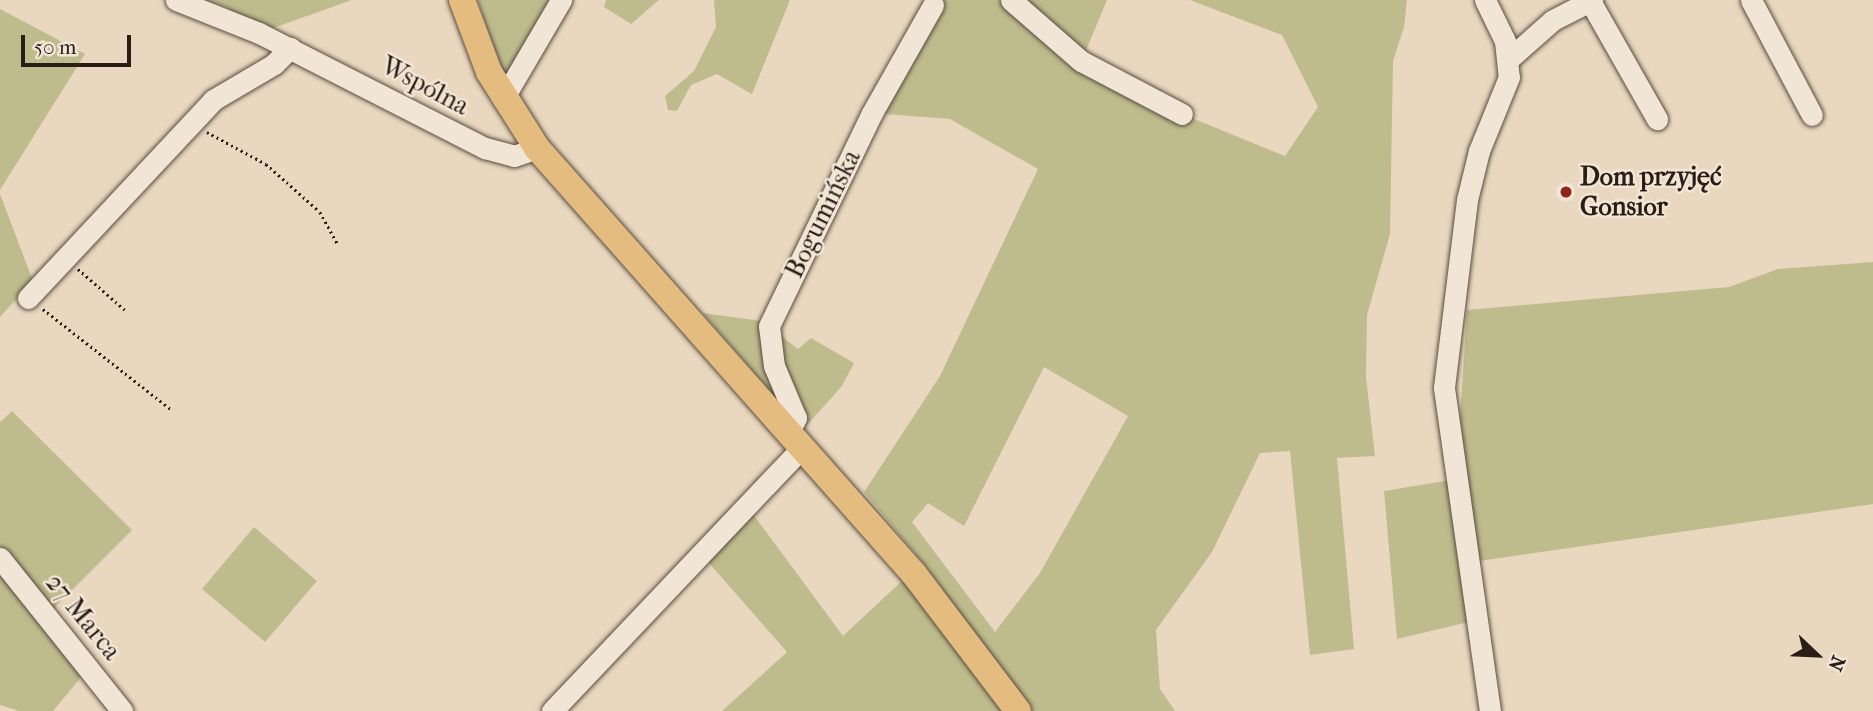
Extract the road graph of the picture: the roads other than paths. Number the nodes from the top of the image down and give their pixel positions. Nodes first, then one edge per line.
1 (176, 0) edge
2 (462, 0) edge
3 (561, 0) edge
4 (1011, 0) edge
5 (1485, 0) edge
6 (1752, 0) edge
7 (1591, 1) edge
8 (933, 5) dead end
9 (290, 48) junction
10 (1510, 58) junction
11 (503, 99) junction
12 (1182, 114) dead end
13 (1812, 115) dead end
14 (1657, 119) dead end
15 (537, 148) junction
16 (27, 298) road end
17 (795, 440) junction
18 (0, 558) edge
19 (122, 711) edge
20 (552, 711) edge
21 (1018, 711) edge
22 (1490, 711) edge

1 - 9 street, Wspólna
2 - 11 main road
3 - 11 street
4 - 12 street
5 - 10 street
6 - 13 street
7 - 10 street
7 - 14 street
8 - 17 street, Bogumińska
9 - 15 street, Wspólna
9 - 16 street
10 - 22 street
11 - 15 main road
15 - 17 main road
17 - 20 street
17 - 21 main road
18 - 19 street, 27 Marca

